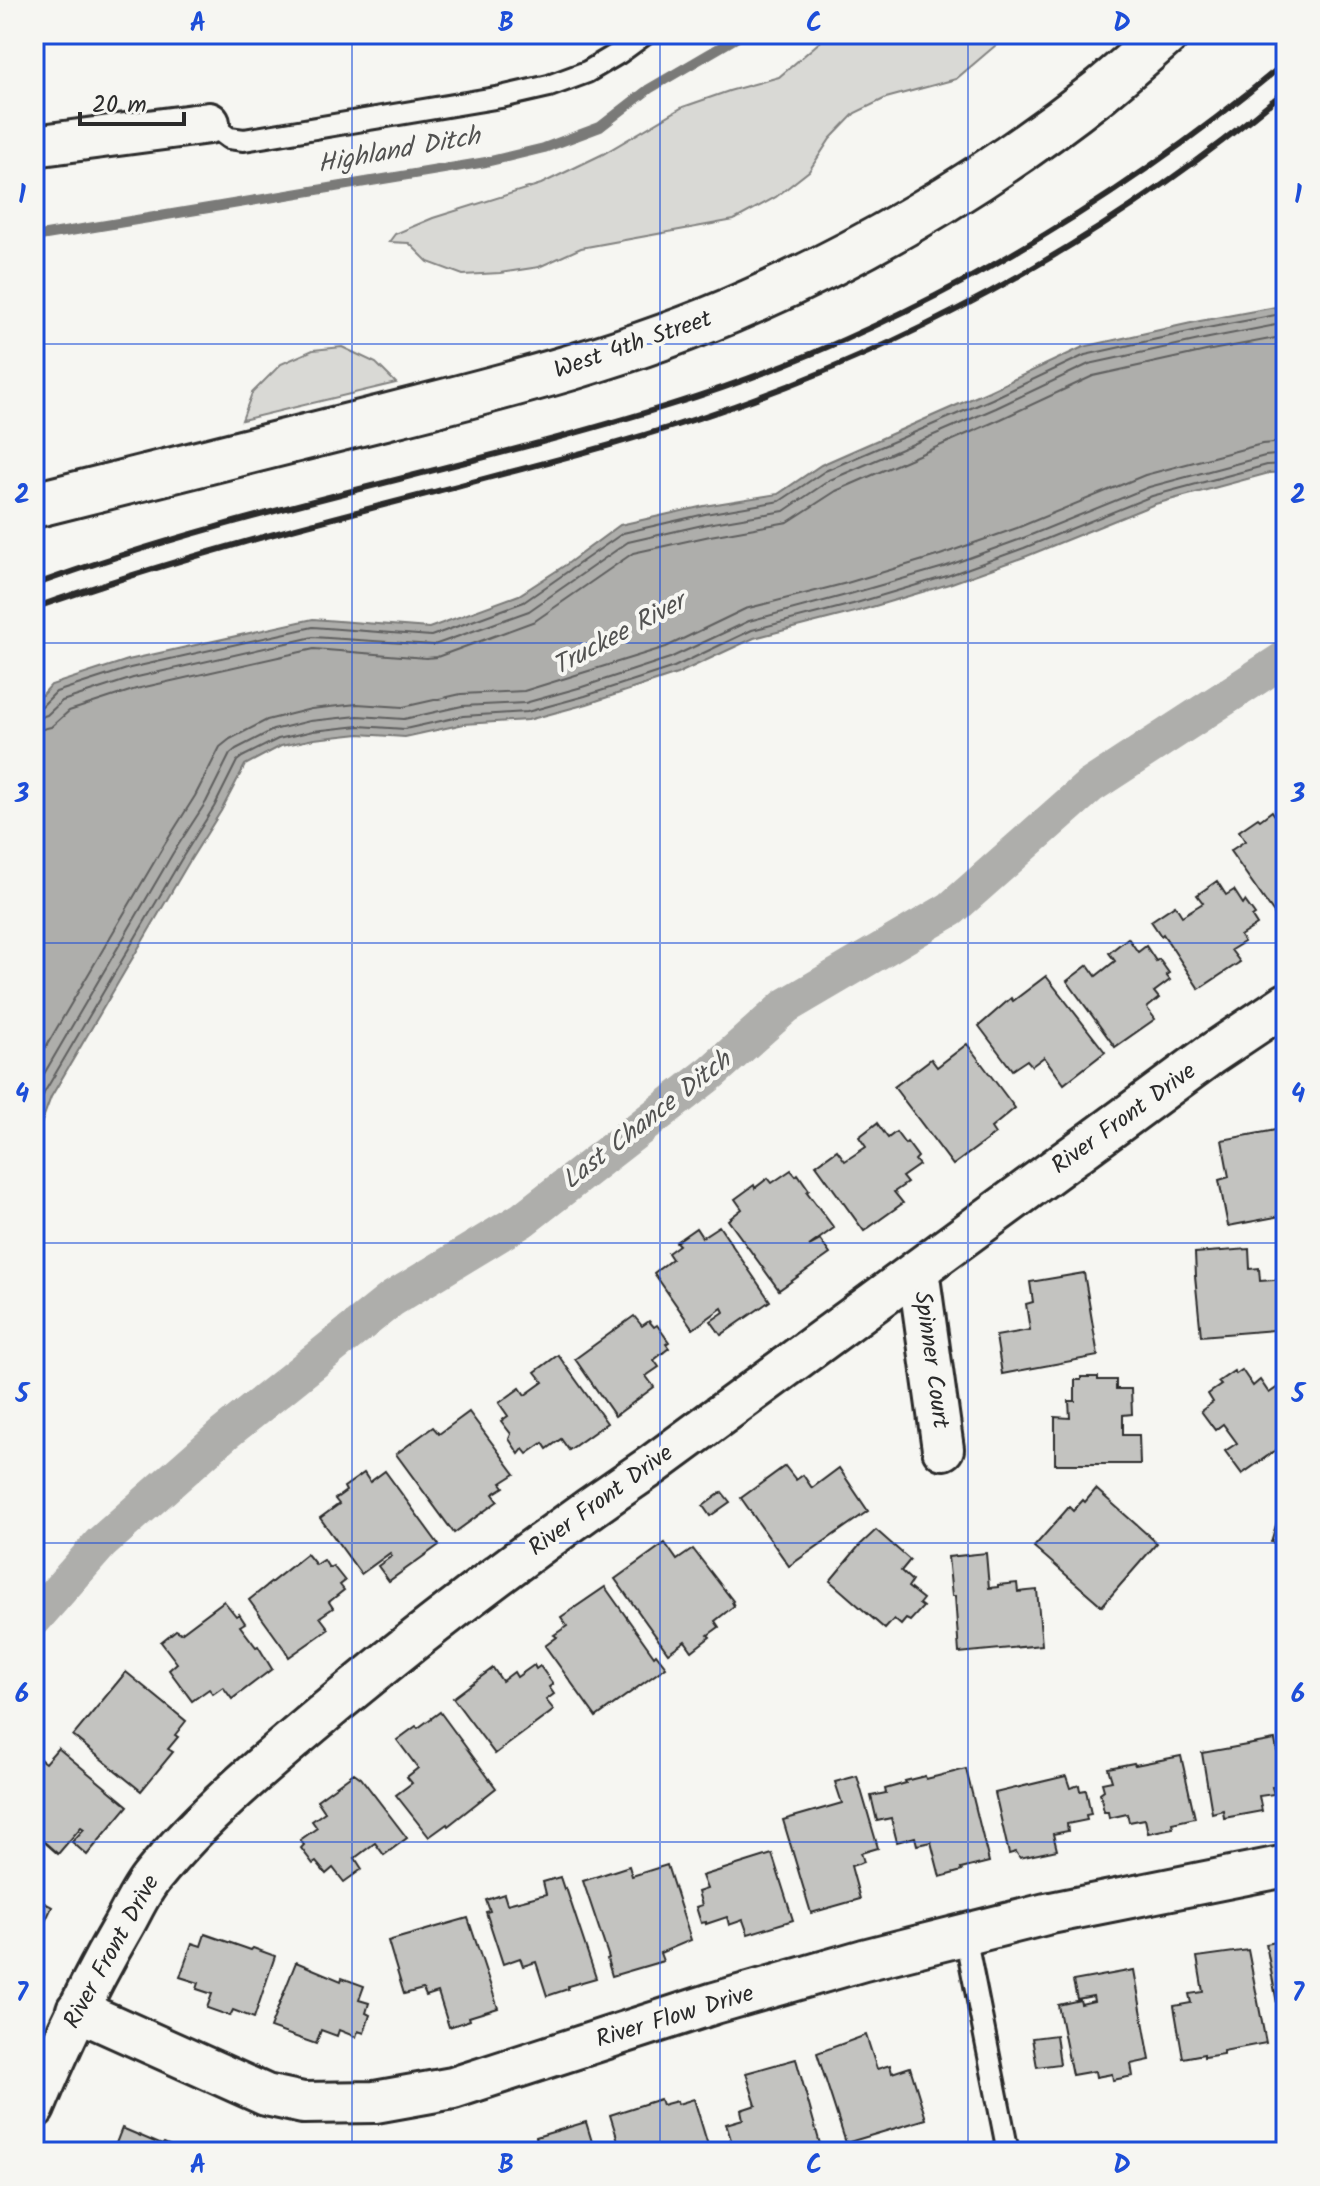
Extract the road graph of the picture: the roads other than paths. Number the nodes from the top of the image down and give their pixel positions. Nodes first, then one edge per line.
1 (645, 34) edge
2 (1166, 34) edge
3 (209, 123) joint
4 (34, 146) edge
5 (34, 505) edge
6 (1286, 1004) edge
7 (918, 1270) junction
8 (943, 1449) dead end
9 (1286, 1866) edge
10 (965, 1935) junction
11 (77, 2010) junction
12 (34, 2108) edge
13 (1008, 2152) edge

1 - 3 lane
2 - 5 main road, West 4th Street
3 - 4 street
6 - 7 street, River Front Drive
7 - 8 street, Spinner Court
7 - 11 street, River Front Drive
9 - 10 street, River Flow Drive
10 - 11 street, River Flow Drive
10 - 13 lane
11 - 12 street, River Front Drive

